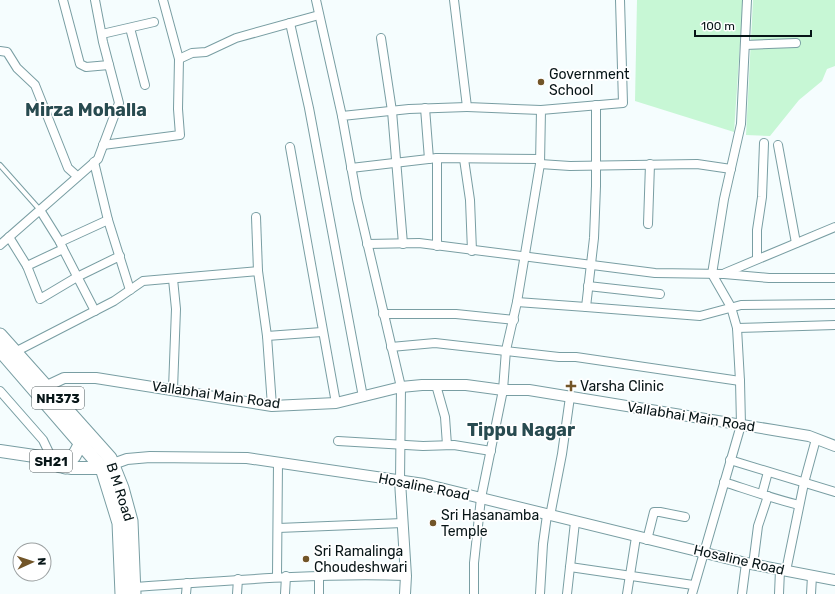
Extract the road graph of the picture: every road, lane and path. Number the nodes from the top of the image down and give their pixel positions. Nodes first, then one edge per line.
1 (63, 0) edge
2 (95, 0) edge
3 (163, 0) edge
4 (316, 0) edge
5 (454, 0) edge
6 (620, 0) edge
7 (747, 0) edge
8 (319, 15) junction
9 (154, 22) dead end
10 (290, 23) junction
11 (130, 28) junction
12 (102, 34) junction
13 (381, 38) dead end
14 (796, 43) dead end
15 (745, 45) junction
16 (0, 51) edge
17 (179, 59) junction
18 (110, 65) junction
19 (145, 85) dead end
20 (596, 105) junction
21 (467, 107) junction
22 (424, 108) junction
23 (392, 110) junction
24 (541, 110) junction
25 (342, 116) junction
26 (764, 144) dead end
27 (103, 145) junction
28 (778, 145) dead end
29 (290, 147) dead end
30 (433, 159) junction
31 (464, 159) junction
32 (540, 161) junction
33 (94, 162) junction
34 (397, 163) junction
35 (650, 164) junction
36 (0, 165) edge
37 (596, 165) junction
38 (351, 168) junction
39 (731, 169) junction
40 (77, 176) junction
41 (40, 210) junction
42 (256, 217) dead end
43 (108, 220) junction
44 (648, 224) dead end
45 (835, 228) edge
46 (9, 237) junction
47 (796, 243) junction
48 (367, 244) junction
49 (403, 244) junction
50 (0, 245) edge
51 (62, 246) junction
52 (437, 246) junction
53 (472, 250) junction
54 (120, 256) junction
55 (523, 258) junction
56 (757, 259) junction
57 (591, 265) junction
58 (27, 266) junction
59 (258, 271) junction
60 (712, 274) junction
61 (724, 274) junction
62 (77, 276) junction
63 (835, 278) edge
64 (173, 279) junction
65 (588, 286) junction
66 (130, 290) junction
67 (660, 294) dead end
68 (517, 302) junction
69 (835, 304) edge
70 (731, 307) junction
71 (586, 308) junction
72 (94, 311) junction
73 (383, 314) junction
74 (514, 320) junction
75 (835, 325) edge
76 (737, 328) junction
77 (322, 332) junction
78 (0, 335) edge
79 (267, 336) junction
80 (391, 347) junction
81 (0, 350) edge
82 (506, 350) junction
83 (15, 352) junction
84 (740, 380) junction
85 (436, 385) junction
86 (47, 386) junction
87 (401, 387) junction
88 (173, 389) junction
89 (503, 390) junction
90 (0, 391) edge
91 (363, 397) junction
92 (570, 397) junction
93 (336, 402) junction
94 (272, 406) junction
95 (741, 426) junction
96 (816, 439) junction
97 (338, 441) dead end
98 (81, 443) junction
99 (400, 445) junction
100 (447, 445) junction
101 (835, 446) edge
102 (0, 451) edge
103 (491, 451) junction
104 (730, 460) junction
105 (278, 463) junction
106 (59, 465) junction
107 (107, 466) junction
108 (768, 472) junction
109 (400, 481) junction
110 (724, 482) junction
111 (804, 483) junction
112 (835, 492) edge
113 (765, 495) junction
114 (481, 498) junction
115 (799, 506) junction
116 (549, 516) junction
117 (685, 517) dead end
118 (575, 522) junction
119 (403, 523) junction
120 (278, 528) junction
121 (636, 537) junction
122 (647, 540) junction
123 (703, 552) junction
124 (749, 564) junction
125 (570, 568) junction
126 (783, 571) junction
127 (320, 575) junction
128 (629, 575) junction
129 (277, 576) junction
130 (286, 576) junction
131 (406, 576) junction
132 (812, 576) junction
133 (238, 580) junction
134 (835, 580) edge
135 (187, 583) junction
136 (693, 585) junction
137 (128, 591) edge
138 (186, 594) edge
139 (238, 594) edge
140 (285, 594) edge
141 (320, 594) edge
142 (405, 594) edge
143 (474, 594) edge
144 (540, 594) edge
145 (567, 594) edge
146 (627, 594) edge
147 (692, 594) edge
148 (742, 594) edge
149 (779, 594) edge
150 (811, 594) edge

1 - 18 street
2 - 12 street
3 - 17 street
4 - 8 street
5 - 21 street
6 - 20 street
7 - 15 street
8 - 10 street
8 - 25 street
9 - 11 street
10 - 17 street
10 - 91 street
11 - 12 street
11 - 19 street
12 - 18 street
13 - 23 street
14 - 15 street
15 - 39 street
16 - 40 street
17 - 27 street
18 - 27 street
20 - 24 street
20 - 37 street
21 - 22 street
21 - 24 street
22 - 23 street
22 - 30 street
23 - 25 street
23 - 34 street
24 - 32 street
25 - 38 street
26 - 56 street
27 - 33 street
28 - 47 street
29 - 77 street
30 - 31 street
30 - 34 street
30 - 52 street
31 - 32 street
31 - 53 street
32 - 37 street
32 - 55 street
33 - 40 street
33 - 43 street
34 - 38 street
34 - 49 street
35 - 37 street
35 - 39 street
35 - 44 street
36 - 41 lane
37 - 57 street
38 - 48 street
39 - 60 street
40 - 41 street
41 - 46 street
41 - 51 street
42 - 59 street
43 - 51 street
43 - 54 street
45 - 47 street
46 - 50 street
46 - 58 street
47 - 56 street
48 - 49 street
48 - 73 street
49 - 52 street
51 - 58 street
51 - 62 street
52 - 53 street
53 - 55 street
54 - 62 street
54 - 66 street
55 - 57 street
55 - 68 street
56 - 61 street
57 - 60 street
57 - 65 street
58 - 62 street
59 - 64 street
59 - 79 street
60 - 61 street
60 - 70 street
61 - 63 street
62 - 72 street
64 - 66 street
64 - 88 street
65 - 67 street
65 - 71 street
66 - 72 street
68 - 71 street
68 - 74 street
69 - 70 street
70 - 71 street
70 - 76 street
72 - 83 street
73 - 74 street
73 - 80 street
74 - 82 street
75 - 76 street
76 - 84 street
77 - 79 street
77 - 93 street
78 - 83 highway, B M Road / NH373
79 - 94 street
80 - 82 street
80 - 87 street
81 - 98 highway, NH373
82 - 84 street
82 - 89 street
83 - 86 highway, B M Road / NH373
84 - 95 street
85 - 87 street, Vallabhai Main Road
85 - 89 street, Vallabhai Main Road
85 - 100 street
86 - 88 street, Vallabhai Main Road
86 - 107 highway, B M Road / NH373
87 - 91 street, Vallabhai Main Road
87 - 99 street
88 - 94 street, Vallabhai Main Road
89 - 92 street, Vallabhai Main Road
89 - 103 street
90 - 106 street
91 - 93 street, Vallabhai Main Road
92 - 95 street, Vallabhai Main Road
92 - 116 street
93 - 94 street, Vallabhai Main Road
95 - 96 street, Vallabhai Main Road
95 - 104 street
96 - 101 street, Vallabhai Main Road
96 - 111 street
97 - 99 street
98 - 106 highway
98 - 107 highway, NH373
99 - 100 street
99 - 109 street
100 - 103 street
102 - 106 main road, SH21
103 - 114 street
104 - 108 street
104 - 110 street
105 - 107 street, Hosaline Road
105 - 109 street, Hosaline Road
105 - 120 street
106 - 107 main road, SH21
107 - 137 highway, NH373
108 - 111 street
108 - 113 street
109 - 114 street, Hosaline Road
109 - 119 street
110 - 113 street
110 - 123 street
111 - 112 street
111 - 115 street
113 - 115 street
113 - 124 street
114 - 116 street, Hosaline Road
114 - 143 street
115 - 126 street
116 - 118 street, Hosaline Road
116 - 144 street
117 - 122 street
118 - 121 street, Hosaline Road
118 - 125 street
119 - 120 street
119 - 131 street
120 - 129 street
121 - 122 street, Hosaline Road
121 - 128 street
122 - 123 street, Hosaline Road
123 - 124 street, Hosaline Road
123 - 136 street
124 - 126 street, Hosaline Road
124 - 148 street
125 - 128 street
125 - 145 street
126 - 132 street, Hosaline Road
126 - 149 street
127 - 130 street
127 - 131 street
127 - 141 street
128 - 136 street
128 - 146 street
129 - 130 street
129 - 133 street
130 - 140 street
131 - 142 street
132 - 134 street, Hosaline Road
132 - 150 street
133 - 135 street
133 - 139 street
135 - 137 street
135 - 138 street
136 - 147 street

